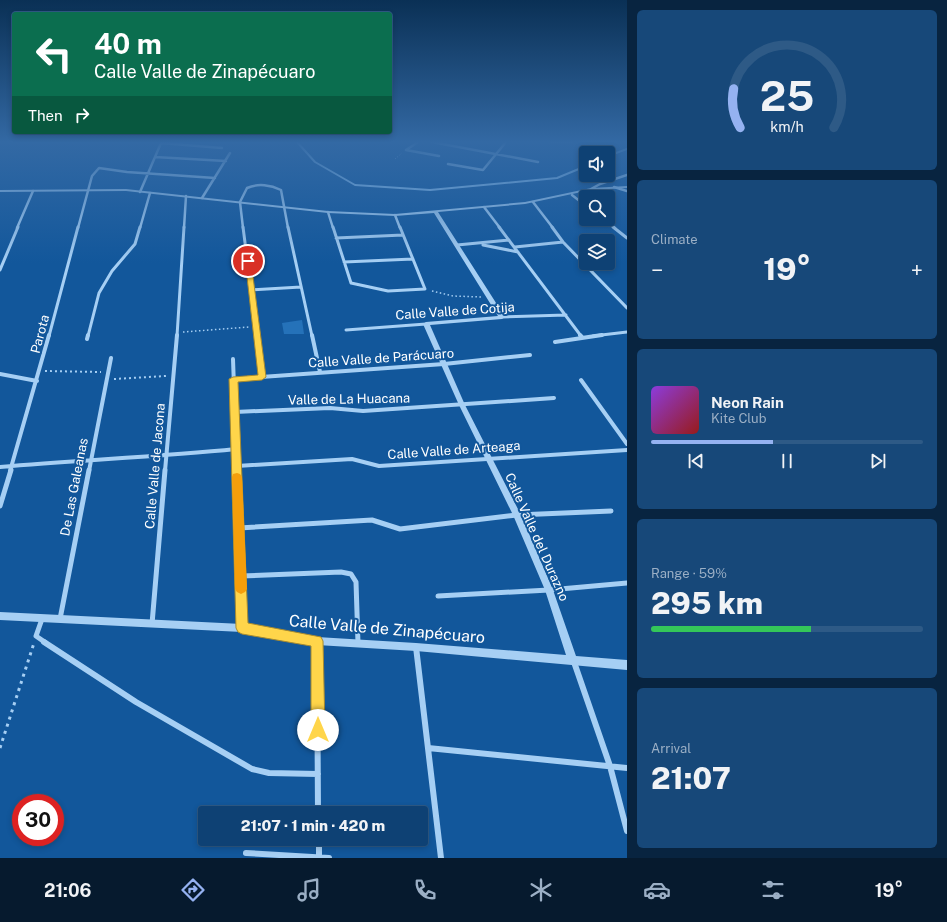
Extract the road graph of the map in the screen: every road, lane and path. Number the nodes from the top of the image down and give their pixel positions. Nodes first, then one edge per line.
1 (90, 182) edge
2 (144, 182) edge
3 (212, 182) edge
4 (606, 182) edge
5 (627, 186) edge
6 (613, 187) junction
7 (88, 190) junction
8 (591, 190) joint
9 (0, 191) edge
10 (33, 191) junction
11 (627, 191) edge
12 (140, 192) junction
13 (150, 193) junction
14 (579, 193) edge
15 (572, 195) junction
16 (186, 196) junction
17 (202, 198) junction
18 (579, 200) edge
19 (240, 202) junction
20 (533, 202) junction
21 (282, 207) junction
22 (484, 207) junction
23 (328, 212) junction
24 (436, 212) junction
25 (395, 215) junction
26 (612, 226) edge
27 (403, 235) junction
28 (336, 238) junction
29 (627, 238) edge
30 (509, 240) junction
31 (563, 242) junction
32 (478, 244) junction
33 (457, 245) junction
34 (515, 247) junction
35 (518, 252) junction
36 (413, 259) junction
37 (344, 262) junction
38 (0, 270) edge
39 (301, 287) junction
40 (425, 289) junction
41 (251, 290) junction
42 (490, 297) junction
43 (627, 308) edge
44 (566, 316) junction
45 (502, 317) junction
46 (426, 324) junction
47 (256, 326) junction
48 (346, 330) dead end
49 (178, 332) junction
50 (627, 332) edge
51 (582, 337) junction
52 (87, 339) dead end
53 (556, 342) dead end
54 (530, 355) dead end
55 (111, 358) dead end
56 (233, 359) dead end
57 (444, 364) junction
58 (40, 370) junction
59 (320, 372) junction
60 (108, 373) junction
61 (0, 374) edge
62 (173, 375) junction
63 (262, 377) junction
64 (107, 379) junction
65 (233, 379) junction
66 (581, 380) dead end
67 (38, 381) junction
68 (554, 398) dead end
69 (462, 405) junction
70 (235, 412) junction
71 (627, 444) edge
72 (236, 450) junction
73 (627, 450) edge
74 (167, 456) junction
75 (488, 458) junction
76 (91, 460) junction
77 (12, 465) junction
78 (236, 466) junction
79 (0, 467) edge
80 (0, 506) edge
81 (611, 511) dead end
82 (517, 515) junction
83 (239, 528) junction
84 (241, 576) junction
85 (627, 583) edge
86 (549, 590) junction
87 (438, 596) dead end
88 (0, 616) edge
89 (42, 619) junction
90 (60, 619) junction
91 (152, 624) junction
92 (242, 628) junction
93 (36, 636) junction
94 (317, 641) junction
95 (358, 643) junction
96 (416, 647) junction
97 (574, 661) junction
98 (627, 665) edge
99 (0, 748) edge
100 (428, 748) junction
101 (610, 766) junction
102 (627, 768) edge
103 (318, 774) junction
104 (318, 806) edge
105 (627, 831) edge
106 (318, 846) edge
107 (246, 853) dead end
108 (319, 857) edge
109 (329, 858) edge
110 (441, 858) edge

1 - 7 street, Parota
2 - 12 street
3 - 17 street
4 - 8 street
5 - 6 street
6 - 8 street
6 - 11 street
7 - 10 street
7 - 12 street
7 - 58 street, Parota
9 - 10 street
10 - 38 street
12 - 13 street
13 - 16 street
13 - 52 street
14 - 15 street
15 - 18 street
15 - 20 street
16 - 17 street
16 - 49 street, Calle Valle de Jacona
17 - 19 street
19 - 21 street
19 - 21 street
19 - 41 street
20 - 22 street
20 - 31 street
21 - 23 street
21 - 39 street
22 - 24 street
22 - 30 street
23 - 25 street
23 - 28 street
24 - 25 street
24 - 33 street
25 - 27 street
26 - 29 street
27 - 28 street
27 - 36 street
28 - 37 street
30 - 32 street
30 - 34 street
31 - 34 street
31 - 43 street
32 - 33 street
32 - 35 street
33 - 42 street
34 - 35 street
35 - 44 street
36 - 37 street
36 - 40 street
37 - 40 street
39 - 41 street
39 - 59 street
40 - 42 path
41 - 47 street
42 - 45 street
44 - 45 street, Calle Valle de Cotija
44 - 51 street
45 - 46 street, Calle Valle de Cotija
46 - 48 street, Calle Valle de Cotija
46 - 57 street, Calle Valle del Durazno
47 - 49 path
47 - 63 street
49 - 62 street, Calle Valle de Jacona
50 - 51 street
51 - 53 street
54 - 57 street, Calle Valle de Parácuaro
55 - 60 street, De Las Galeanas
56 - 65 street
57 - 59 street, Calle Valle de Parácuaro
57 - 69 street, Calle Valle del Durazno
58 - 60 path
58 - 67 street, Parota
59 - 63 street, Calle Valle de Parácuaro
60 - 64 street, De Las Galeanas
61 - 67 street
62 - 64 path
62 - 74 street, Calle Valle de Jacona
63 - 65 street, Calle Valle de Parácuaro
64 - 76 street, De Las Galeanas
65 - 70 street
66 - 71 street
67 - 77 street, Parota
68 - 69 street, Valle de La Huacana
69 - 70 street, Valle de La Huacana
69 - 75 street, Calle Valle del Durazno
70 - 72 street
72 - 74 street
72 - 78 street
73 - 75 street, Calle Valle de Arteaga
74 - 76 street
74 - 91 street, Calle Valle de Jacona
75 - 78 street, Calle Valle de Arteaga
75 - 82 street, Calle Valle del Durazno
76 - 77 street
76 - 90 street, De Las Galeanas
77 - 79 street
77 - 80 street, Parota
78 - 83 street
81 - 82 street
82 - 83 street
82 - 86 street, Calle Valle del Durazno
83 - 84 street
84 - 92 street
84 - 95 street
85 - 86 street
86 - 87 street
86 - 97 street, Calle Valle del Durazno
88 - 89 street, Calle Valle de Zinapécuaro
89 - 90 street, Calle Valle de Zinapécuaro
89 - 93 street
90 - 91 street, Calle Valle de Zinapécuaro
91 - 92 street, Calle Valle de Zinapécuaro
92 - 94 street, Calle Valle de Zinapécuaro
93 - 99 path
93 - 103 street
94 - 95 street, Calle Valle de Zinapécuaro
94 - 103 street
95 - 96 street, Calle Valle de Zinapécuaro
96 - 97 street, Calle Valle de Zinapécuaro
96 - 100 street
97 - 98 street, Calle Valle de Zinapécuaro
97 - 101 street, Calle Valle del Durazno
100 - 101 street
100 - 110 street
101 - 102 street
101 - 105 street, Calle Valle del Durazno
103 - 104 street
106 - 108 street
107 - 108 street
108 - 109 street

